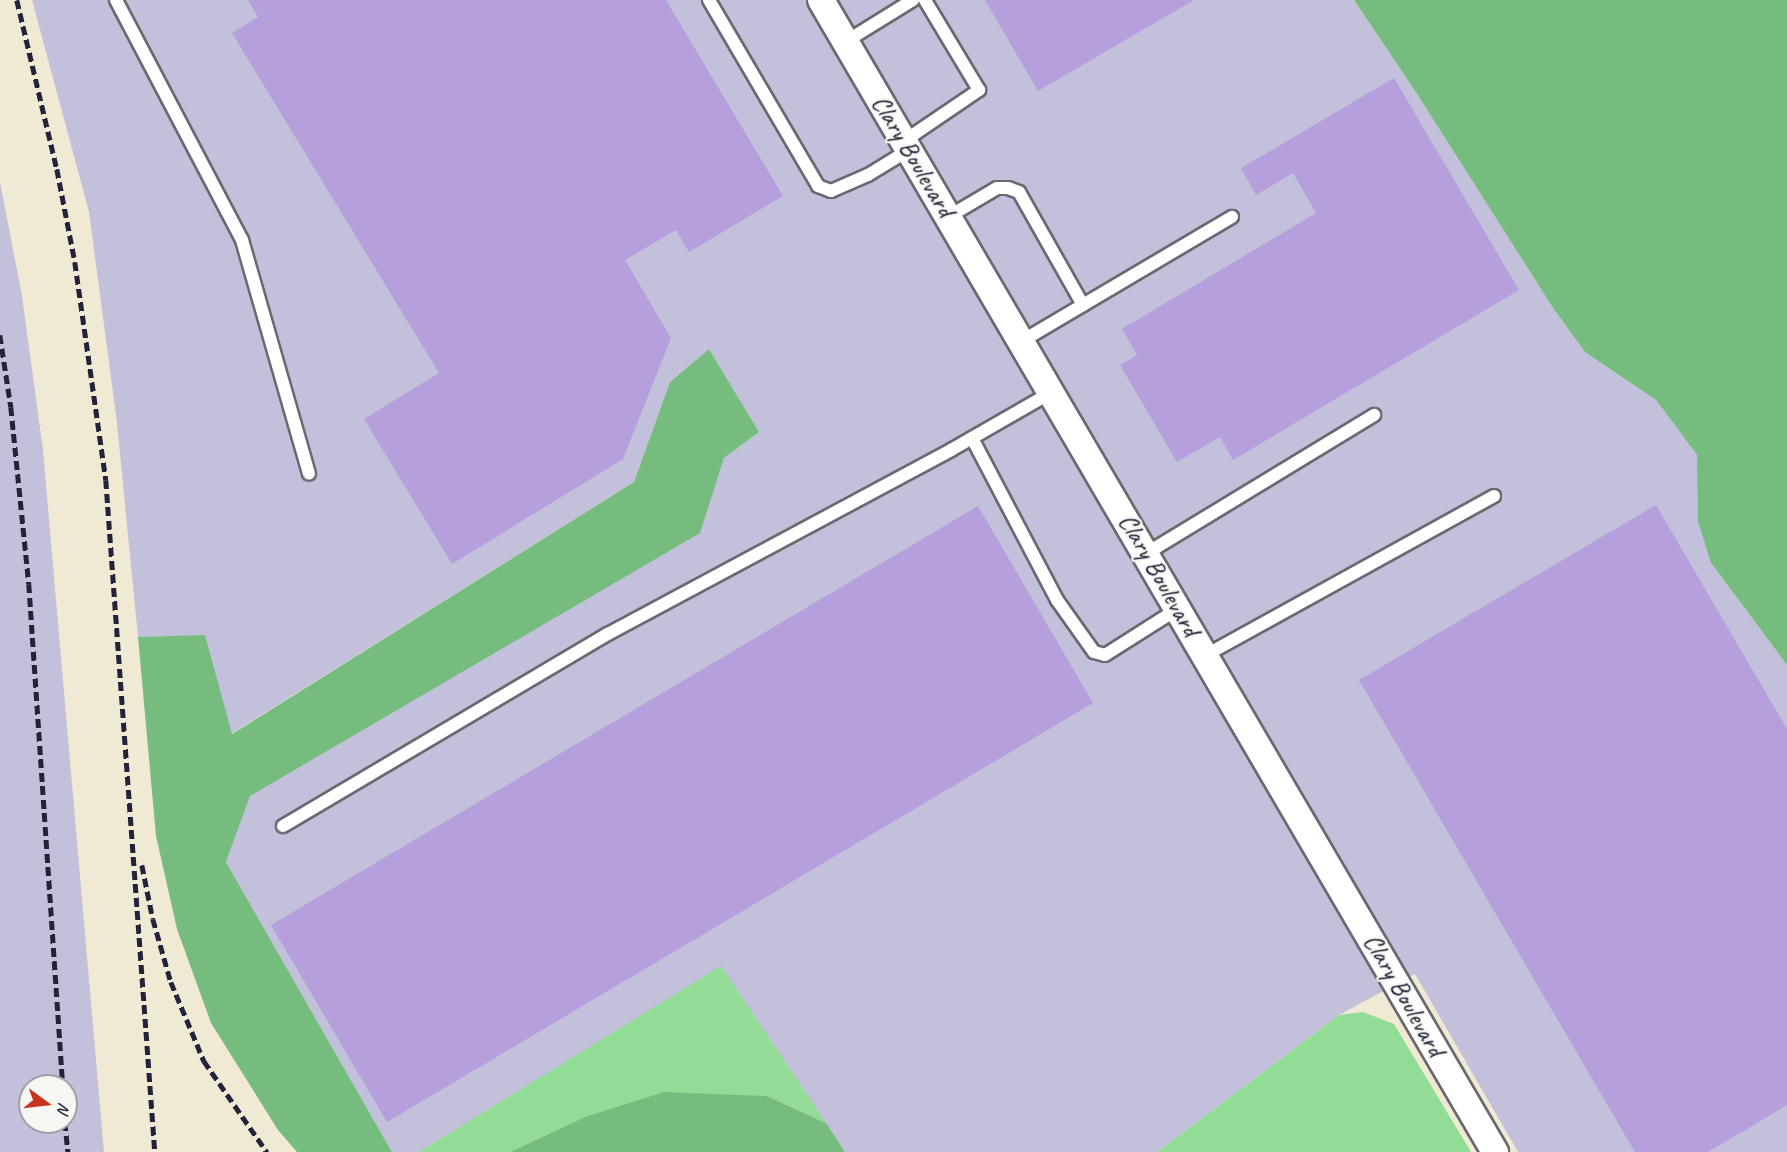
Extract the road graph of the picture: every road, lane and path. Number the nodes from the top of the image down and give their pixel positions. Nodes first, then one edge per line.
1 (116, 0) edge
2 (709, 0) edge
3 (820, 0) edge
4 (913, 0) edge
5 (925, 0) edge
6 (846, 42) junction
7 (907, 146) junction
8 (948, 217) junction
9 (1233, 217) dead end
10 (1083, 305) junction
11 (1022, 341) junction
12 (1052, 392) junction
13 (1374, 415) dead end
14 (972, 438) junction
15 (309, 474) dead end
16 (1494, 496) dead end
17 (1147, 553) junction
18 (1179, 608) junction
19 (1206, 656) junction
20 (283, 826) dead end
21 (1495, 1152) edge

1 - 15 lane
2 - 7 lane
3 - 6 street, Clary Boulevard
4 - 6 lane
5 - 7 lane
6 - 7 street, Clary Boulevard
7 - 8 street, Clary Boulevard
8 - 10 lane
8 - 11 street, Clary Boulevard
9 - 10 lane
10 - 11 lane
11 - 12 street, Clary Boulevard
12 - 14 lane
12 - 17 street, Clary Boulevard
13 - 17 lane
14 - 18 lane
14 - 20 lane
16 - 19 lane
17 - 18 street, Clary Boulevard
18 - 19 street, Clary Boulevard
19 - 21 street, Clary Boulevard

